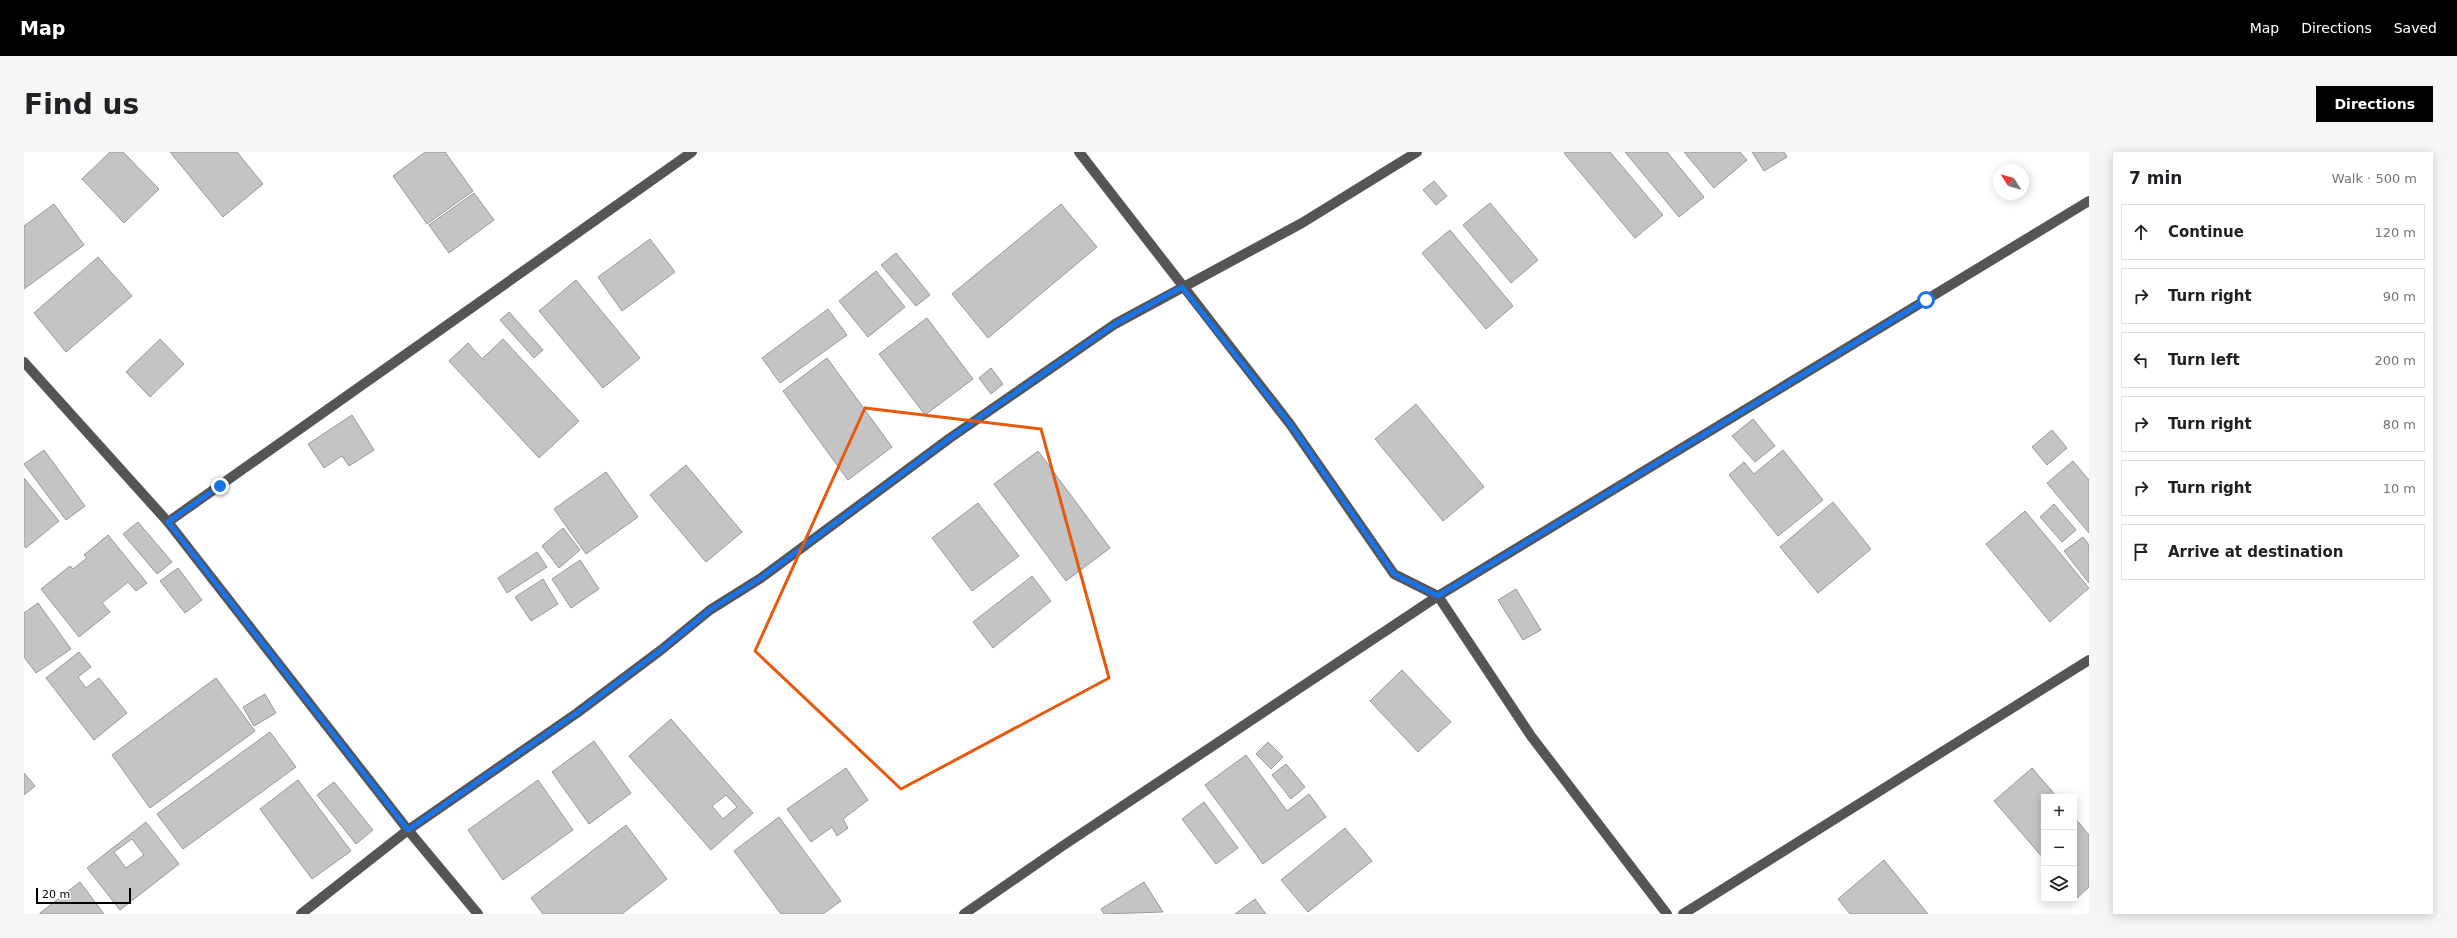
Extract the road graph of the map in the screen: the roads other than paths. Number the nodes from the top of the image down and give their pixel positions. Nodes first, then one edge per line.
1 (692, 152) edge
2 (1078, 152) edge
3 (1417, 152) edge
4 (2089, 201) edge
5 (1182, 287) junction
6 (24, 362) edge
7 (168, 522) junction
8 (1438, 596) junction
9 (2089, 660) edge
10 (408, 830) junction
11 (301, 914) edge
12 (478, 914) edge
13 (964, 914) edge
14 (1667, 914) edge
15 (1683, 914) edge

1 - 7 street
2 - 5 street
3 - 5 street
4 - 8 street
5 - 8 street
5 - 10 street
6 - 7 street
7 - 10 street
8 - 13 street
8 - 14 street
9 - 15 street
10 - 11 street
10 - 12 street

